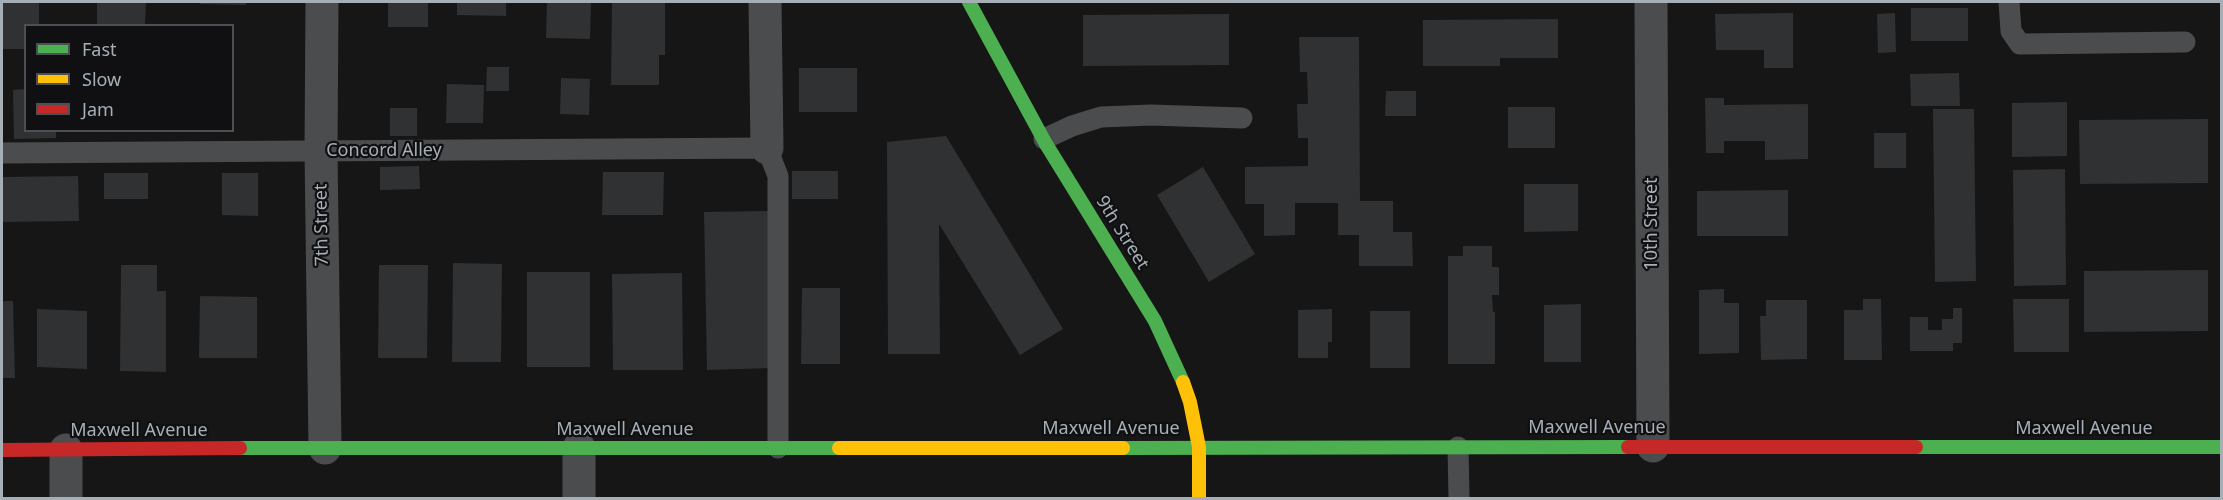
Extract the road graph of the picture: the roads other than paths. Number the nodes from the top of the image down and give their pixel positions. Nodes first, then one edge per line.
1 (322, 2) edge
2 (765, 2) edge
3 (969, 2) edge
4 (1651, 2) edge
5 (2009, 2) edge
6 (2185, 42) dead end
7 (1242, 118) dead end
8 (1044, 139) junction
9 (767, 148) junction
10 (321, 151) junction
11 (2, 153) edge
12 (1653, 446) junction
13 (1199, 447) junction
14 (1458, 447) junction
15 (2222, 447) edge
16 (325, 448) junction
17 (579, 448) junction
18 (778, 448) junction
19 (2, 450) edge
20 (66, 450) junction
21 (66, 498) edge
22 (579, 498) edge
23 (1199, 498) edge
24 (1460, 498) edge

1 - 10 street, 7th Street
2 - 9 street
3 - 8 street, 9th Street
4 - 12 street, 10th Street
5 - 6 lane
7 - 8 lane
8 - 13 street, 9th Street
9 - 10 lane, Concord Alley
9 - 18 lane
10 - 11 lane, Concord Alley
10 - 16 street, 7th Street
12 - 14 street, Maxwell Avenue
12 - 15 street, Maxwell Avenue
13 - 14 street, Maxwell Avenue
13 - 18 street, Maxwell Avenue
13 - 23 street, 9th Street
14 - 24 lane
16 - 17 street, Maxwell Avenue
16 - 20 street, Maxwell Avenue
17 - 18 street, Maxwell Avenue
17 - 22 street
19 - 20 street, Maxwell Avenue
20 - 21 street

